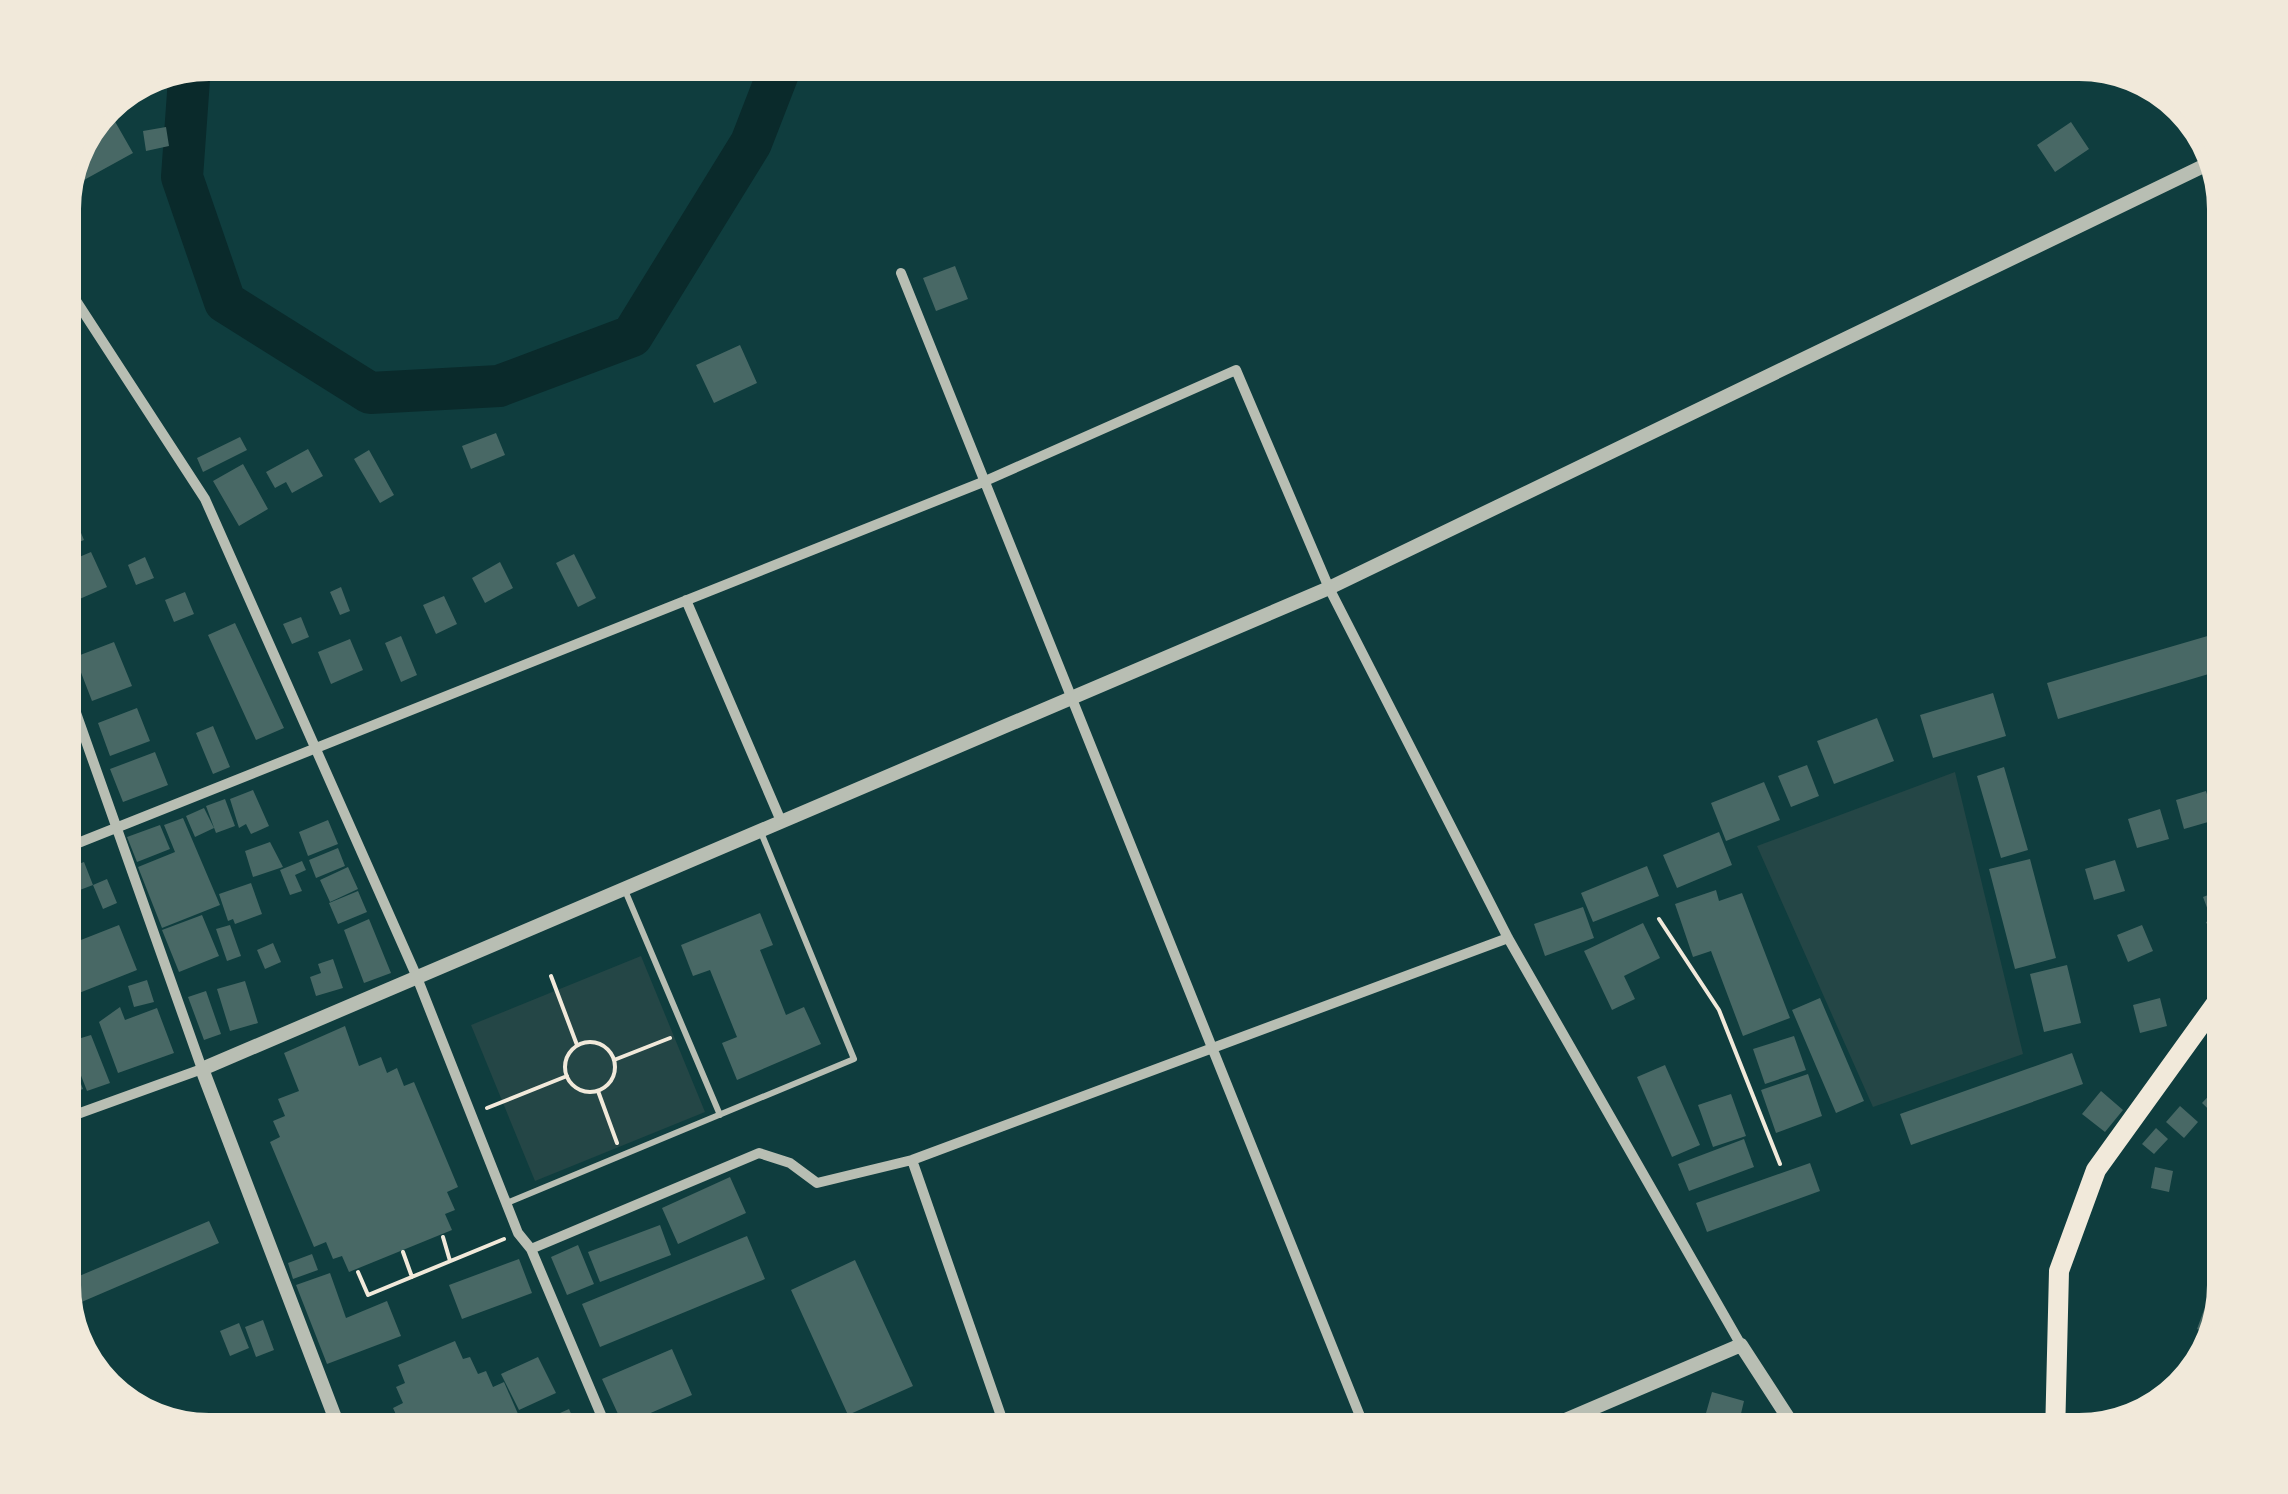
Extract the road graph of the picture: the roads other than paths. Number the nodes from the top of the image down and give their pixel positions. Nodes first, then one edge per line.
1 (2205, 165) edge
2 (900, 273) dead end
3 (75, 299) edge
4 (983, 482) junction
5 (1329, 588) junction
6 (686, 600) junction
7 (1068, 699) junction
8 (75, 703) edge
9 (317, 749) junction
10 (780, 821) junction
11 (113, 828) junction
12 (760, 830) junction
13 (75, 844) edge
14 (624, 887) junction
15 (1508, 938) junction
16 (416, 974) junction
17 (2213, 1008) edge
18 (1212, 1052) junction
19 (202, 1069) junction
20 (75, 1115) edge
21 (720, 1115) junction
22 (912, 1160) junction
23 (507, 1203) junction
24 (530, 1250) junction
25 (1742, 1344) junction
26 (334, 1415) junction
27 (324, 1419) edge
28 (336, 1419) edge
29 (603, 1419) edge
30 (1002, 1419) edge
31 (1361, 1419) edge
32 (1568, 1419) edge
33 (1789, 1419) edge
34 (2056, 1419) edge

1 - 5 street
2 - 4 street
3 - 9 street
4 - 5 street
4 - 6 street
4 - 7 street
5 - 7 street
5 - 15 street
6 - 9 street
6 - 10 street
7 - 10 street
7 - 18 street
8 - 11 street
9 - 11 street
9 - 16 street
10 - 12 street
11 - 13 street
11 - 19 street
12 - 14 street
12 - 21 lane
14 - 16 street
14 - 21 lane
15 - 18 street
15 - 25 street
16 - 19 street
16 - 23 street
17 - 34 highway
18 - 22 street
18 - 31 street
19 - 20 street
19 - 26 street
21 - 23 lane
22 - 24 street
22 - 30 street
23 - 24 street
24 - 29 street
25 - 32 street
25 - 33 street
26 - 27 street
26 - 28 street

